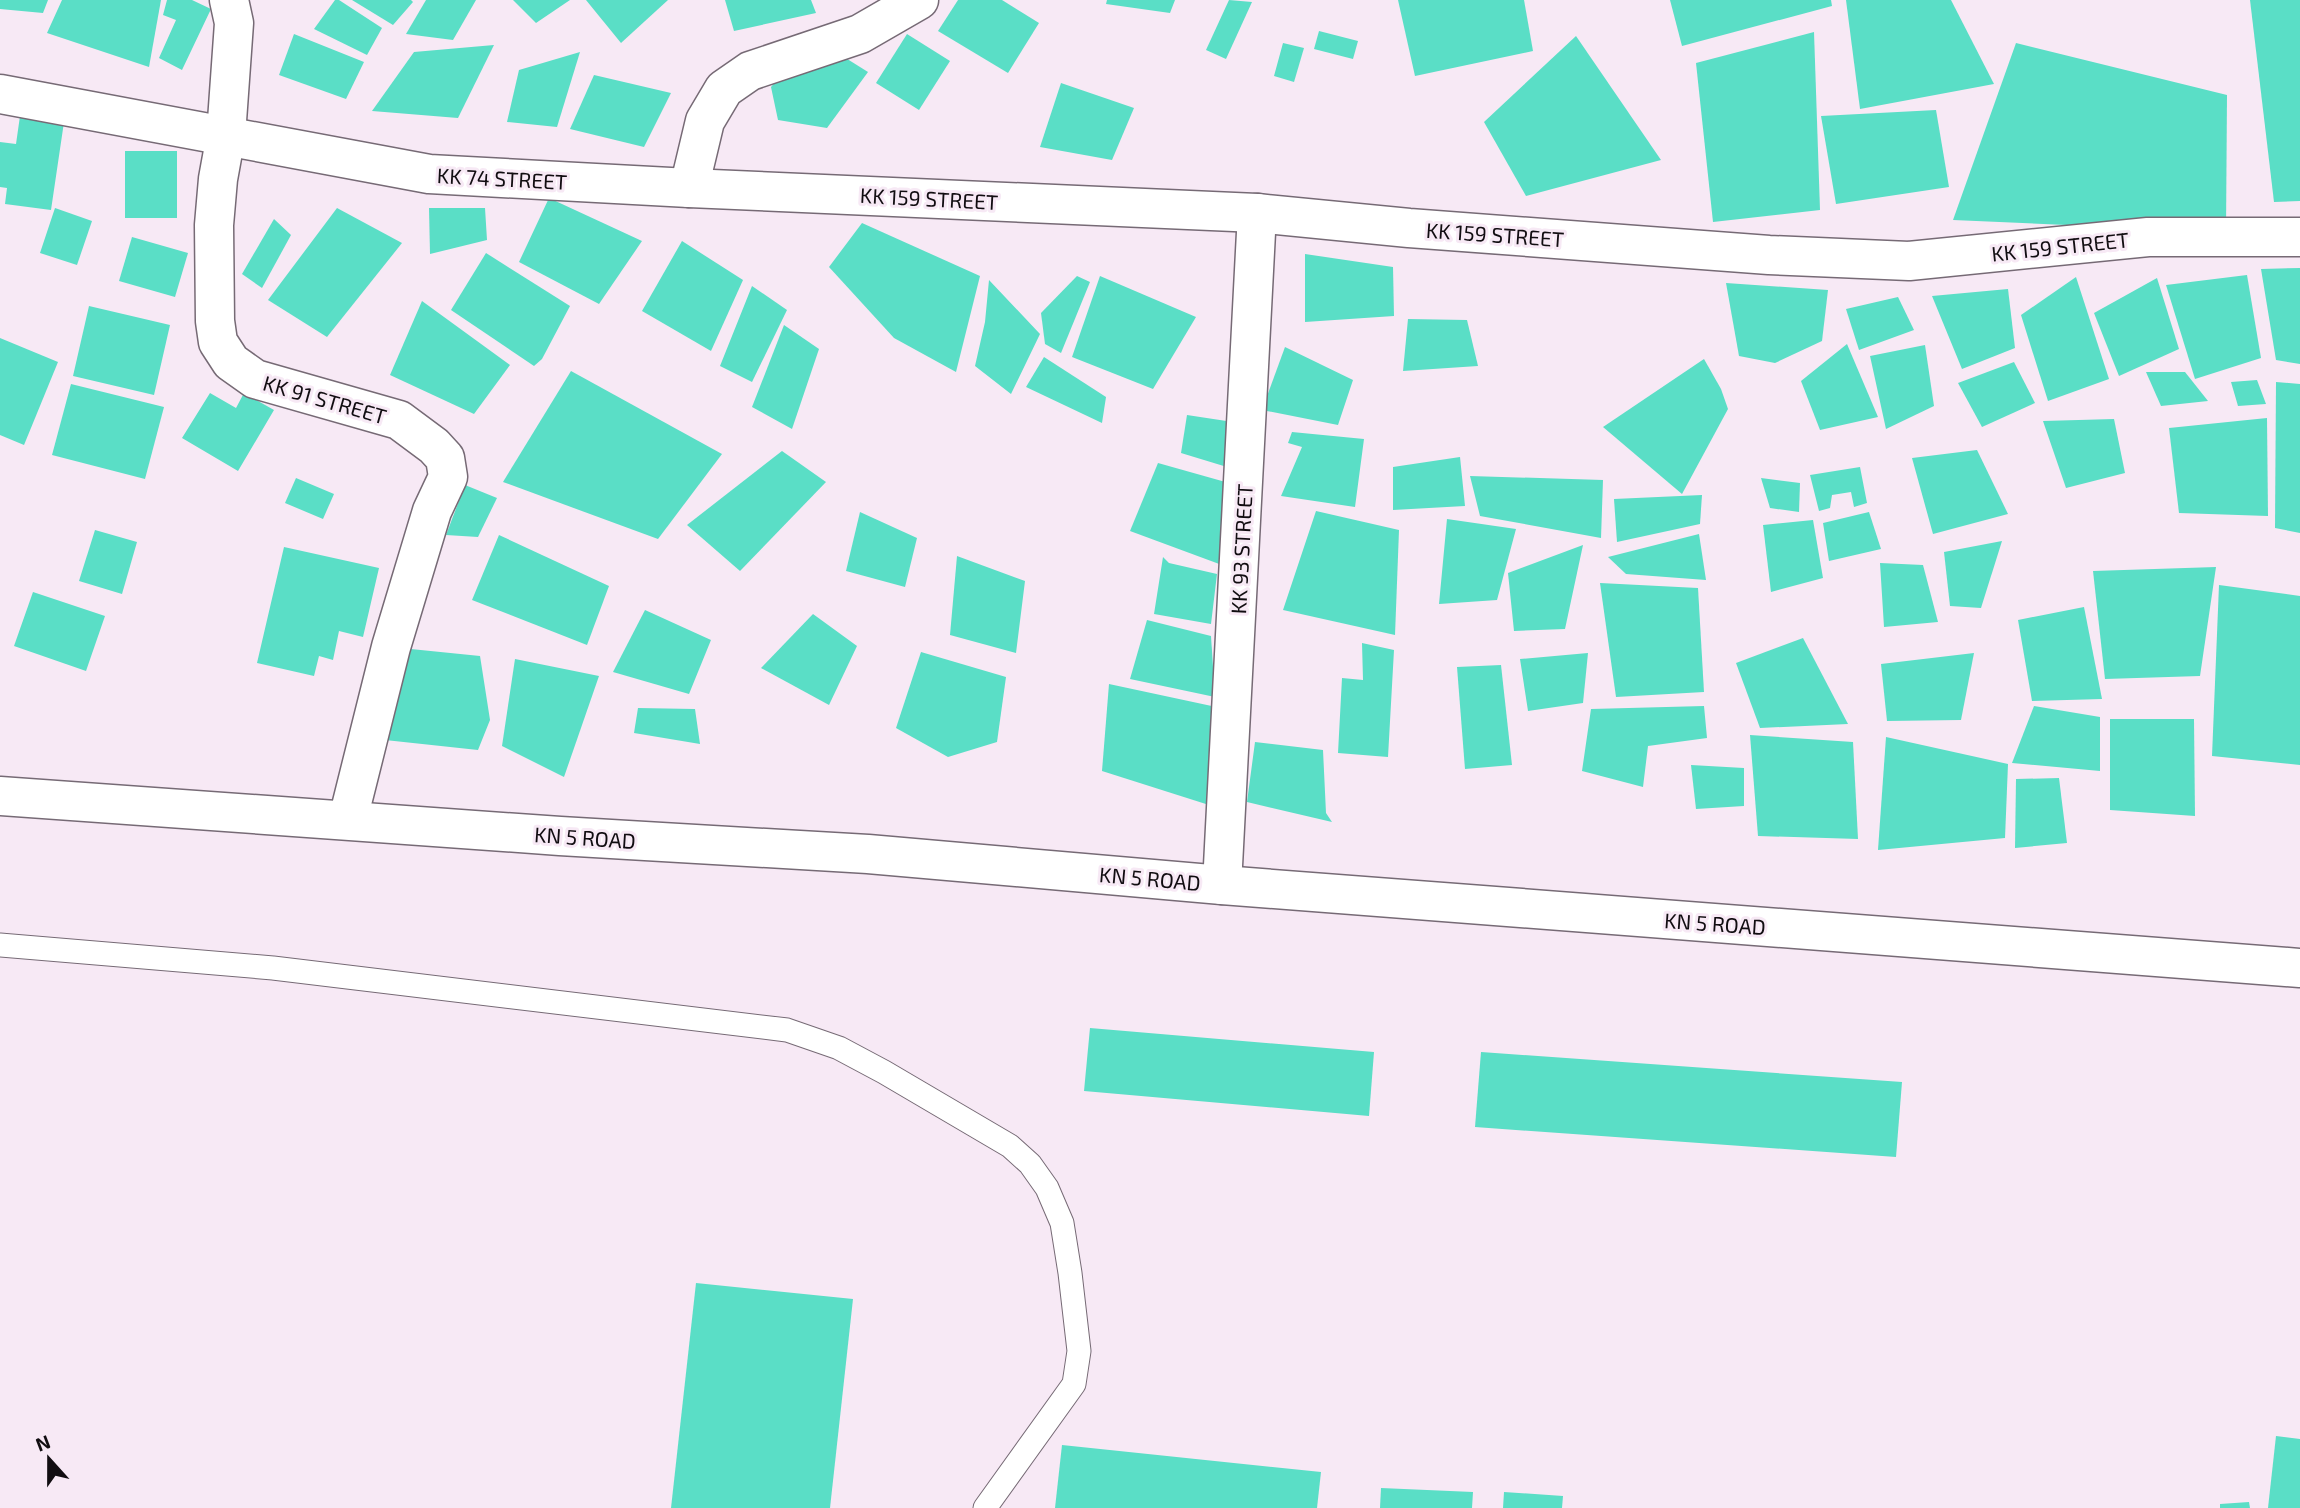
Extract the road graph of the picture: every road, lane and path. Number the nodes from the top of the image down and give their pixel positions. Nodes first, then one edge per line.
1 (229, 0) edge
2 (919, 0) edge
3 (0, 94) edge
4 (226, 135) junction
5 (689, 188) junction
6 (1257, 213) junction
7 (2300, 237) edge
8 (0, 796) edge
9 (348, 819) junction
10 (1222, 885) junction
11 (0, 945) edge
12 (2300, 968) edge
13 (985, 1508) edge

1 - 4 street, KK 91 STREET
2 - 5 street
3 - 4 street, KK 74 STREET
4 - 5 street, KK 74 STREET
4 - 9 street, KK 91 STREET
5 - 6 street, KK 159 STREET
6 - 7 street, KK 159 STREET
6 - 10 street, KK 93 STREET
8 - 9 street, KN 5 ROAD
9 - 10 street, KN 5 ROAD
10 - 12 street, KN 5 ROAD
11 - 13 lane

